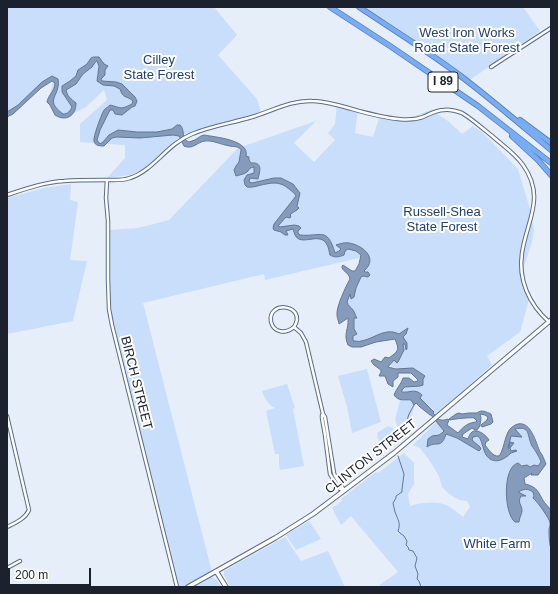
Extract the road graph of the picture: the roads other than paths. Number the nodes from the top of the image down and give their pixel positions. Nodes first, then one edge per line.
1 (330, 7) edge
2 (359, 7) edge
3 (551, 28) edge
4 (491, 67) dead end
5 (496, 104) junction
6 (478, 106) junction
7 (551, 143) edge
8 (551, 150) edge
9 (551, 164) edge
10 (551, 175) edge
11 (107, 180) junction
12 (7, 195) edge
13 (550, 321) edge
14 (294, 328) junction
15 (7, 416) edge
16 (344, 492) junction
17 (7, 527) edge
18 (20, 561) dead end
19 (7, 568) edge
20 (216, 571) junction
21 (177, 587) edge
22 (188, 587) edge
23 (226, 587) edge

1 - 6 highway, I 89
2 - 5 highway, I 89
3 - 4 street
5 - 7 highway
5 - 8 highway, I 89
6 - 9 highway, I 89
6 - 10 highway
11 - 12 street
11 - 13 street
11 - 21 street, BIRCH STREET
13 - 16 main road, CLINTON STREET
14 - 14 street
14 - 16 street
15 - 17 street
16 - 20 main road, CLINTON STREET
18 - 19 street
20 - 22 main road, CLINTON STREET
20 - 23 main road

